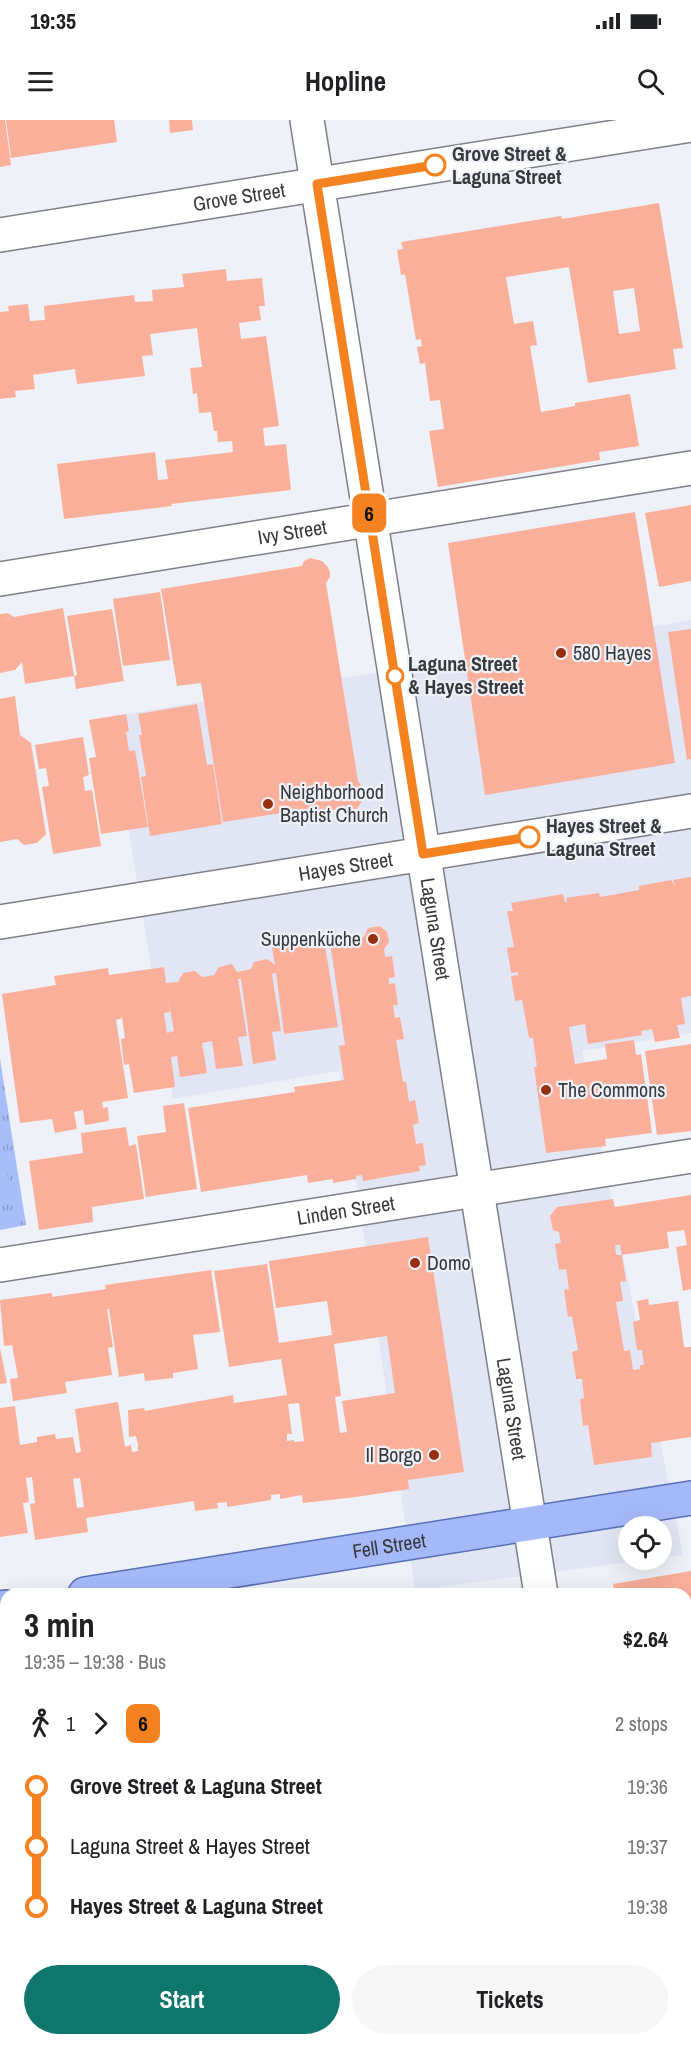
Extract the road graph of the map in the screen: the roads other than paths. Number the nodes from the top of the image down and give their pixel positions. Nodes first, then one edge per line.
1 (307, 120) edge
2 (691, 124) edge
3 (317, 184) junction
4 (0, 235) edge
5 (691, 468) edge
6 (370, 520) junction
7 (0, 579) edge
8 (691, 811) edge
9 (423, 854) junction
10 (0, 922) edge
11 (691, 1156) edge
12 (477, 1189) junction
13 (0, 1265) edge
14 (691, 1498) edge
15 (530, 1523) junction
16 (123, 1588) edge
17 (541, 1588) edge

1 - 3 street, Laguna Street
2 - 3 street, Grove Street
3 - 4 street, Grove Street
3 - 6 street, Laguna Street
5 - 6 street, Ivy Street
6 - 7 street, Ivy Street
6 - 9 street, Laguna Street
8 - 9 street, Hayes Street
9 - 10 street, Hayes Street
9 - 12 street, Laguna Street
11 - 12 street, Linden Street
12 - 13 street, Linden Street
12 - 15 street, Laguna Street
14 - 15 main road, Fell Street
15 - 16 main road, Fell Street
15 - 17 street, Laguna Street

